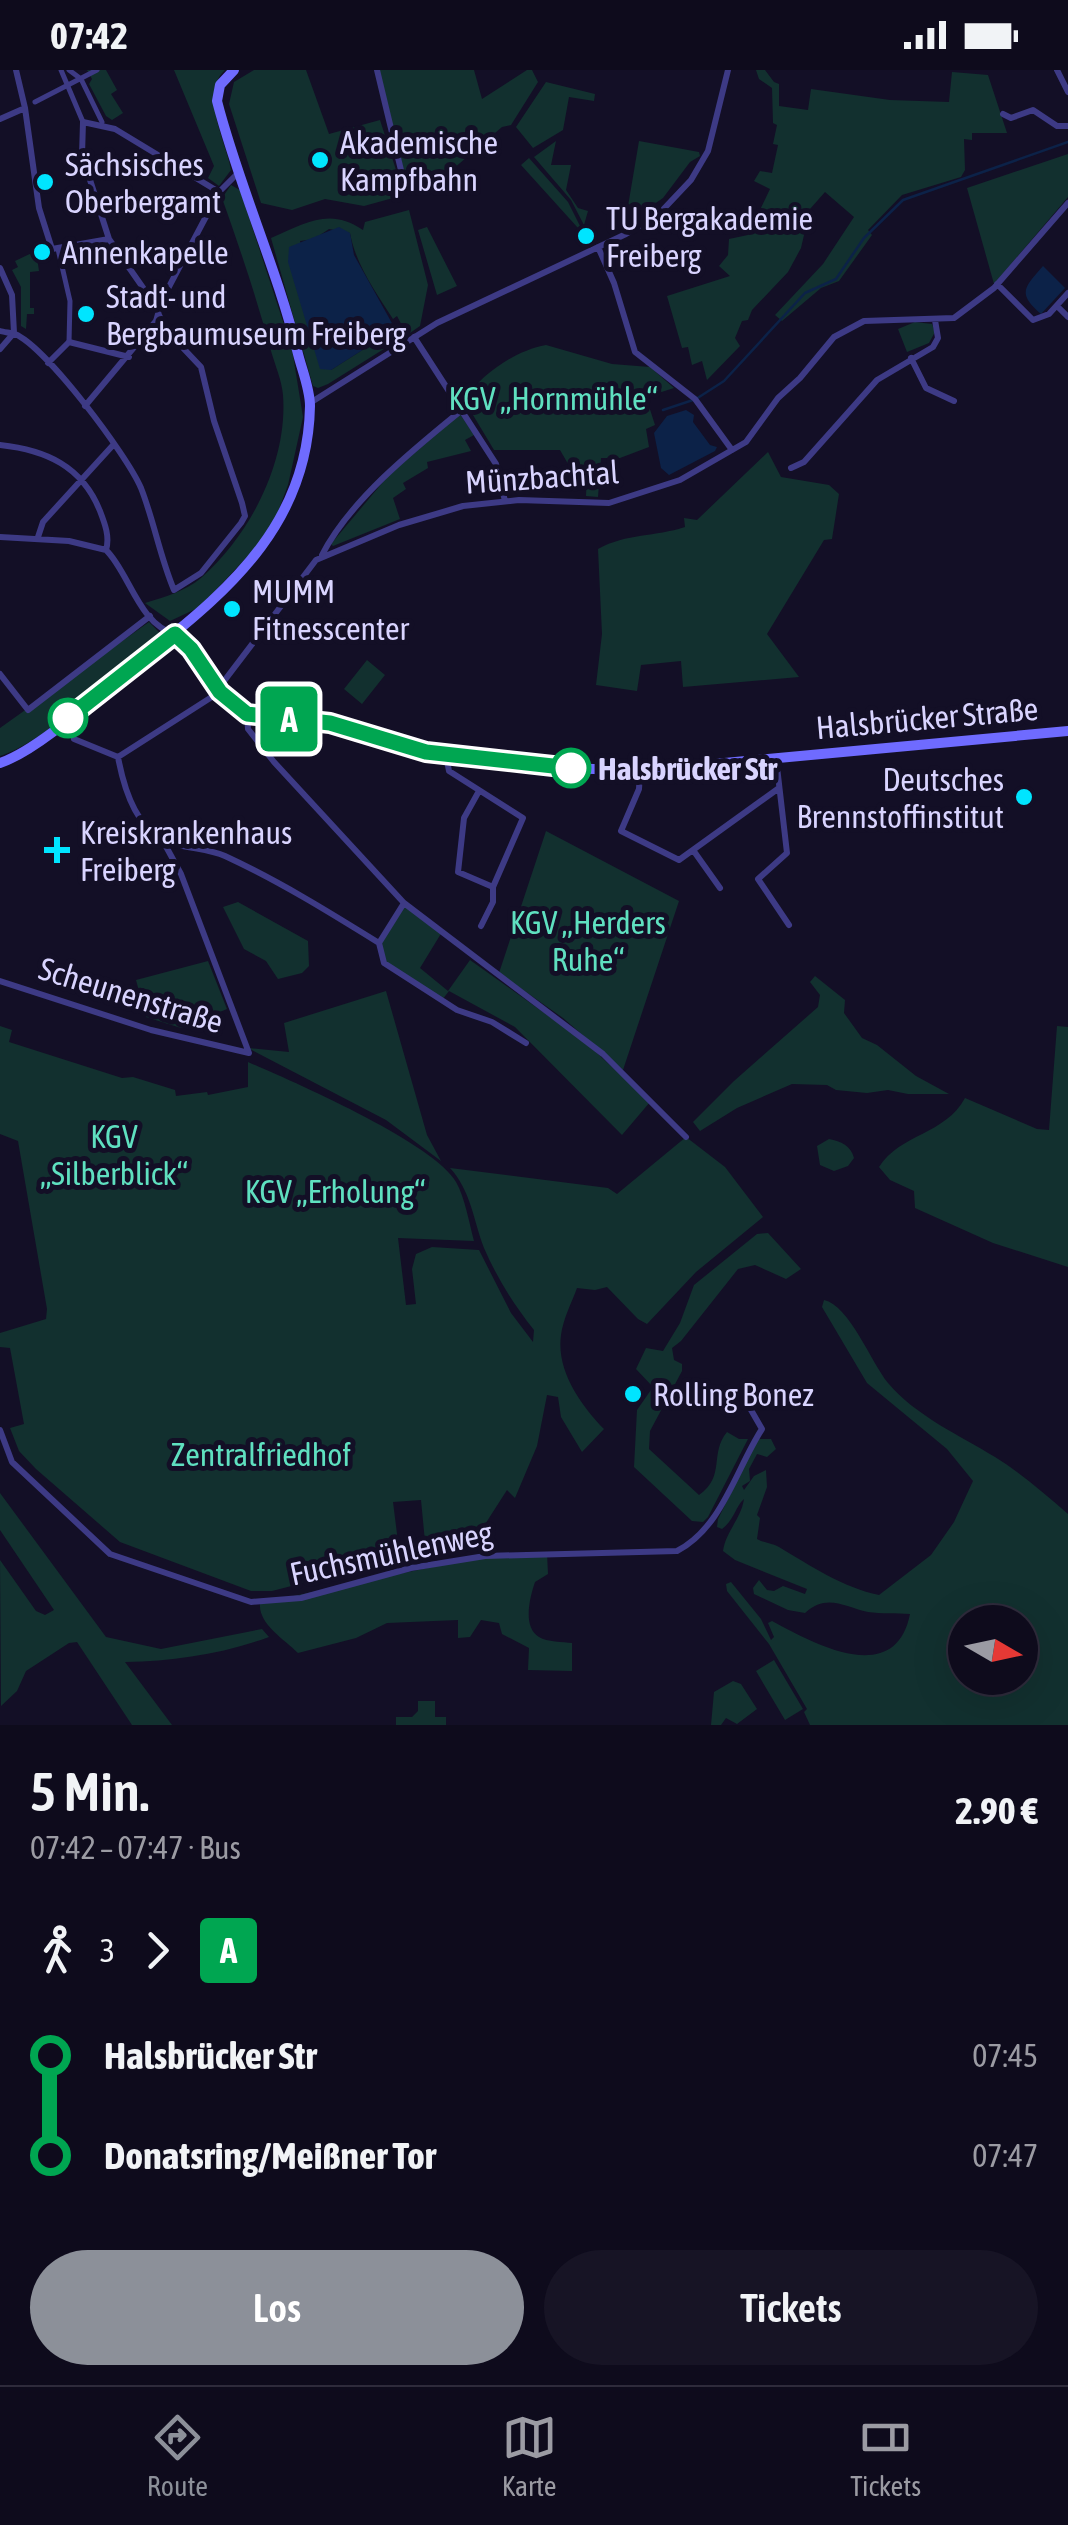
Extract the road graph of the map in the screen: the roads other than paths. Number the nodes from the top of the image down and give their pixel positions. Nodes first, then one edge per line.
1 (16, 70) edge
2 (61, 70) edge
3 (69, 70) edge
4 (234, 70) edge
5 (377, 70) edge
6 (728, 70) edge
7 (1057, 70) edge
8 (94, 72) edge
9 (81, 79) junction
10 (69, 86) junction
11 (1068, 92) edge
12 (37, 102) dead end
13 (26, 108) junction
14 (1003, 114) dead end
15 (0, 119) edge
16 (82, 122) junction
17 (102, 122) dead end
18 (1068, 126) edge
19 (239, 172) junction
20 (406, 191) dead end
21 (218, 192) junction
22 (1068, 204) edge
23 (108, 239) junction
24 (598, 247) junction
25 (58, 249) junction
26 (0, 268) edge
27 (997, 284) junction
28 (1068, 293) edge
29 (1057, 306) junction
30 (159, 315) junction
31 (1068, 317) edge
32 (935, 320) junction
33 (0, 332) edge
34 (14, 333) junction
35 (414, 337) junction
36 (68, 342) junction
37 (0, 349) edge
38 (129, 357) junction
39 (911, 358) junction
40 (48, 364) junction
41 (954, 401) dead end
42 (310, 403) junction
43 (85, 406) junction
44 (462, 410) junction
45 (0, 444) edge
46 (114, 444) junction
47 (732, 450) junction
48 (792, 468) dead end
49 (80, 478) junction
50 (506, 500) junction
51 (0, 538) edge
52 (38, 538) junction
53 (106, 550) junction
54 (321, 558) junction
55 (152, 618) junction
56 (175, 634) junction
57 (0, 674) edge
58 (218, 691) junction
59 (247, 714) junction
60 (1068, 732) edge
61 (74, 740) dead end
62 (446, 754) junction
63 (118, 757) junction
64 (776, 757) junction
65 (0, 763) edge
66 (640, 771) junction
67 (779, 788) junction
68 (479, 791) junction
69 (162, 840) junction
70 (692, 850) junction
71 (493, 887) junction
72 (720, 888) dead end
73 (404, 903) junction
74 (789, 925) dead end
75 (481, 926) dead end
76 (379, 943) junction
77 (0, 981) edge
78 (526, 1043) dead end
79 (686, 1137) dead end
80 (746, 1403) dead end
81 (0, 1430) edge

1 - 13 street
2 - 10 street
3 - 9 street
4 - 19 main road
5 - 20 street
6 - 24 street
7 - 11 street
8 - 9 street
9 - 10 street
9 - 17 street
10 - 12 street
10 - 16 street
13 - 15 street
13 - 25 street
14 - 18 street
16 - 21 street
16 - 23 street
19 - 21 street
19 - 42 main road
21 - 30 street
22 - 27 street, Münzbachtal
23 - 25 street
23 - 30 street
24 - 35 street
24 - 47 street
25 - 36 street
26 - 34 street
27 - 29 street
27 - 32 street, Münzbachtal
28 - 29 street
29 - 31 street
30 - 38 street
30 - 46 street
32 - 39 street
32 - 47 street, Münzbachtal
33 - 34 street
34 - 37 street
34 - 40 street
35 - 42 street
35 - 44 street
36 - 38 street
36 - 40 street
38 - 43 street
39 - 41 street
39 - 48 street
40 - 43 street
42 - 56 main road
43 - 46 street
44 - 50 street
44 - 54 street
45 - 49 street
46 - 49 street
47 - 50 street, Münzbachtal
49 - 52 street
49 - 53 street
50 - 54 street, Münzbachtal
51 - 52 street
52 - 53 street
53 - 55 street
54 - 58 street, Münzbachtal
55 - 56 street
55 - 57 street
56 - 58 main road
56 - 65 main road
58 - 59 main road
58 - 63 street
59 - 62 main road, Halsbrücker Straße
59 - 73 street
60 - 64 main road, Halsbrücker Straße
61 - 63 street
62 - 66 main road, Halsbrücker Straße
62 - 68 street
63 - 69 street
64 - 66 main road, Halsbrücker Straße
64 - 67 street
66 - 70 street
67 - 70 street
67 - 74 street
68 - 71 street
68 - 71 street
69 - 76 street
69 - 77 street, Scheunenstraße
70 - 72 street
71 - 75 street
73 - 76 street
73 - 79 street
76 - 78 street
80 - 81 street, Fuchsmühlenweg

